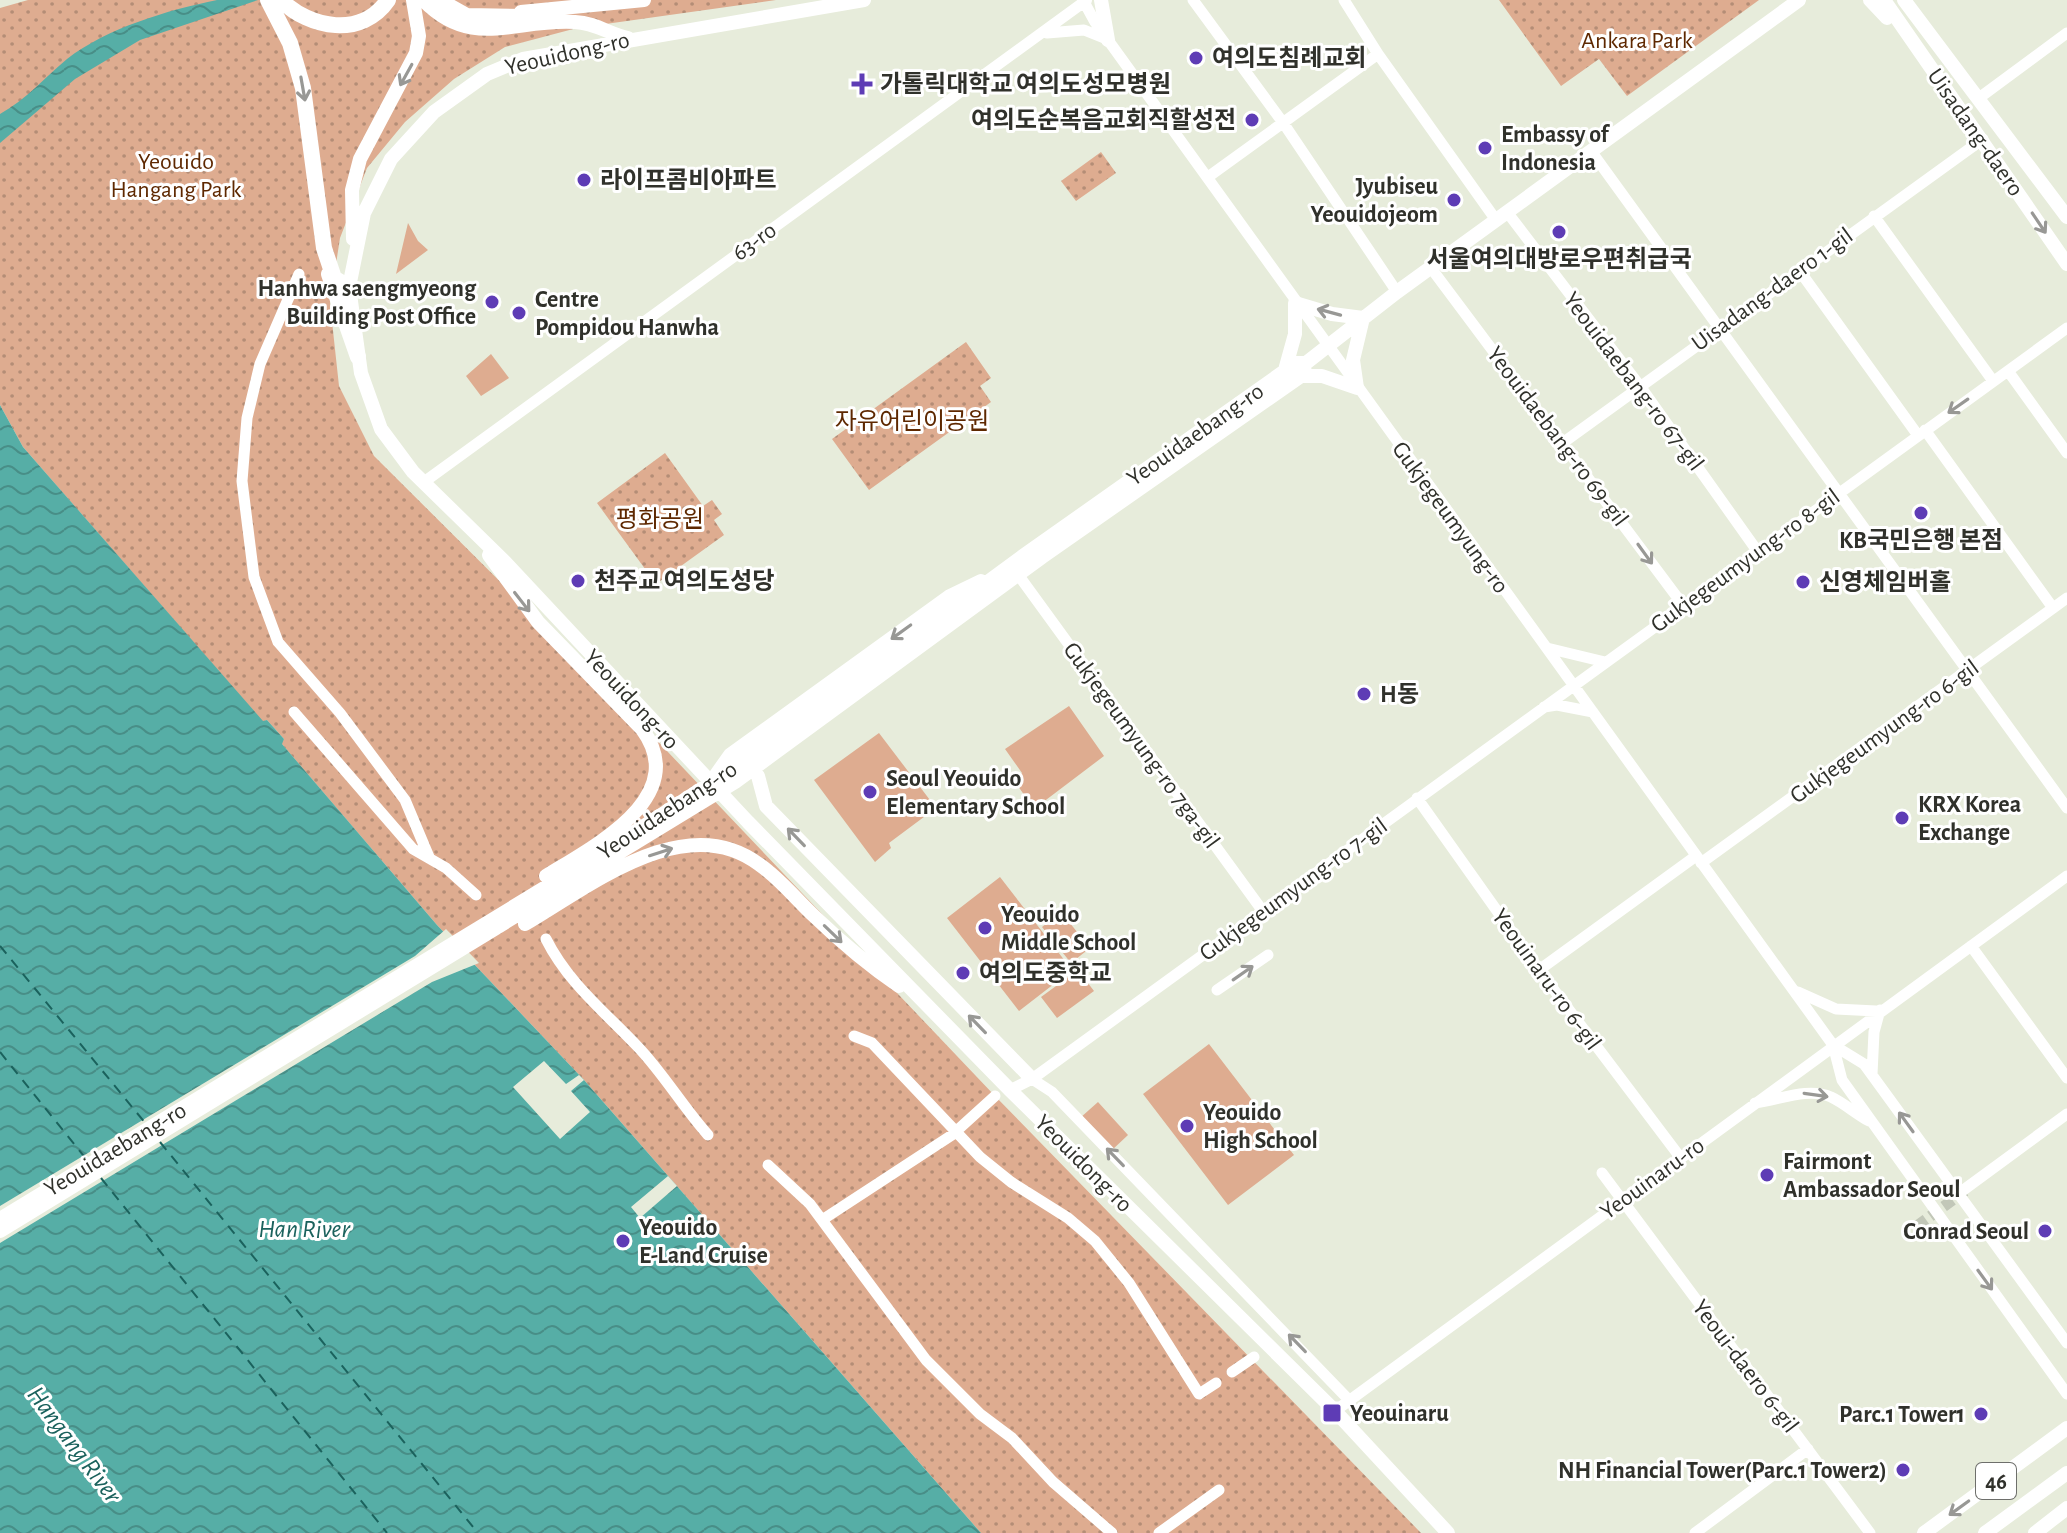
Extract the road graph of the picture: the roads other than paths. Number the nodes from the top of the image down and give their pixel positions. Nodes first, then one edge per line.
1 (268, 0) edge
2 (388, 0) edge
3 (413, 0) edge
4 (423, 0) edge
5 (440, 0) edge
6 (644, 0) edge
7 (864, 0) edge
8 (1101, 0) edge
9 (1193, 0) edge
10 (1344, 0) edge
11 (1799, 0) edge
12 (1870, 0) edge
13 (1884, 0) edge
14 (1904, 0) edge
15 (1084, 1) edge
16 (283, 9) edge
17 (455, 10) junction
18 (1898, 22) junction
19 (2067, 33) edge
20 (1041, 35) junction
21 (628, 38) junction
22 (1108, 40) junction
23 (1378, 54) junction
24 (1979, 98) junction
25 (1284, 124) junction
26 (1983, 139) junction
27 (1591, 151) junction
28 (1208, 177) junction
29 (1502, 216) junction
30 (1874, 216) junction
31 (2067, 217) edge
32 (318, 218) junction
33 (353, 255) junction
34 (2067, 264) edge
35 (1431, 268) junction
36 (1799, 270) junction
37 (299, 274) dead end
38 (349, 287) junction
39 (1397, 292) junction
40 (1295, 303) junction
41 (1363, 318) junction
42 (1719, 328) junction
43 (2067, 328) edge
44 (1327, 347) junction
45 (358, 357) junction
46 (1285, 370) junction
47 (1304, 370) junction
48 (2008, 371) junction
49 (1993, 381) junction
50 (1640, 386) junction
51 (1357, 388) junction
52 (1921, 432) junction
53 (1564, 442) junction
54 (2067, 453) edge
55 (424, 482) junction
56 (1838, 493) junction
57 (460, 516) junction
58 (1758, 552) junction
59 (1015, 563) junction
60 (1034, 563) junction
61 (1022, 580) junction
62 (2067, 598) edge
63 (969, 604) junction
64 (1683, 605) junction
65 (2053, 608) junction
66 (1546, 647) junction
67 (1605, 662) junction
68 (1968, 671) junction
69 (1573, 685) junction
70 (1539, 707) junction
71 (294, 712) dead end
72 (1593, 712) junction
73 (730, 755) junction
74 (693, 764) junction
75 (758, 776) junction
76 (711, 783) junction
77 (1417, 798) junction
78 (727, 799) junction
79 (2067, 808) edge
80 (429, 857) junction
81 (1698, 860) junction
82 (2067, 876) edge
83 (476, 895) dead end
84 (1262, 910) junction
85 (469, 933) junction
86 (546, 939) dead end
87 (1971, 946) junction
88 (466, 949) junction
89 (1268, 955) dead end
90 (1539, 970) junction
91 (1793, 989) junction
92 (1217, 990) dead end
93 (926, 1005) junction
94 (1880, 1010) junction
95 (854, 1036) dead end
96 (1833, 1045) junction
97 (1872, 1075) junction
98 (2067, 1078) edge
99 (1032, 1079) junction
100 (1010, 1090) junction
101 (995, 1096) dead end
102 (1755, 1103) junction
103 (2067, 1114) edge
104 (1872, 1123) junction
105 (956, 1131) junction
106 (708, 1135) dead end
107 (1680, 1157) junction
108 (768, 1165) dead end
109 (1602, 1173) dead end
110 (1958, 1194) junction
111 (1623, 1200) junction
112 (0, 1219) edge
113 (822, 1220) junction
114 (0, 1231) edge
115 (2067, 1343) edge
116 (1254, 1357) dead end
117 (1232, 1372) dead end
118 (1216, 1383) dead end
119 (2067, 1394) edge
120 (1349, 1400) junction
121 (1335, 1411) junction
122 (2067, 1428) edge
123 (1808, 1449) junction
124 (2067, 1473) edge
125 (1219, 1490) dead end
126 (2067, 1508) edge
127 (1112, 1533) edge
128 (1159, 1533) edge
129 (1448, 1533) edge
130 (1695, 1533) edge
131 (1870, 1533) edge
132 (1924, 1533) edge
133 (1985, 1533) edge
134 (2035, 1533) edge

1 - 16 highway
2 - 16 highway
3 -> 33 main road
4 - 21 main road
5 - 17 main road
6 - 17 main road
7 - 21 main road, Yeouidong-ro
8 - 22 main road
9 - 25 street
10 - 23 street, Yeouidaebang-ro 67-gil
11 - 27 main road, Yeouidaebang-ro
12 - 18 main road
13 - 18 main road, Uisadang-daero
14 - 24 main road, Uisadang-daero
15 - 20 street, 63-ro
15 - 22 street, Gukjegeumyung-ro
16 -> 32 highway
17 - 21 main road
18 - 26 main road, Uisadang-daero
19 - 24 street
20 - 22 street
20 - 55 street, 63-ro
21 - 33 main road, Yeouidong-ro
22 - 28 street, Gukjegeumyung-ro
23 - 25 street
23 - 29 street, Yeouidaebang-ro 67-gil
24 - 31 main road, Uisadang-daero
25 - 28 street
25 - 39 street
26 - 30 street, Uisadang-daero 1-gil
26 -> 34 main road, Uisadang-daero
27 - 29 main road, Yeouidaebang-ro
27 - 42 street
28 - 40 street, Gukjegeumyung-ro
29 - 35 main road, Yeouidaebang-ro
29 - 50 street, Yeouidaebang-ro 67-gil
30 - 36 street, Uisadang-daero 1-gil
30 - 49 street
32 - 38 highway
32 - 45 highway
33 - 38 main road, Yeouidong-ro
35 - 39 main road, Yeouidaebang-ro
35 - 53 street, Yeouidaebang-ro 69-gil
36 - 42 street, Uisadang-daero 1-gil
36 - 52 street
37 - 80 street
38 - 45 main road, Yeouidong-ro
39 - 41 main road, Yeouidaebang-ro
41 -> 40 main road
40 - 44 street, Gukjegeumyung-ro
40 - 46 main road
41 - 44 main road, Yeouidaebang-ro
41 - 51 main road
42 - 50 street, Uisadang-daero 1-gil
42 - 56 street
43 - 48 street, Gukjegeumyung-ro 8-gil
44 - 47 main road, Yeouidaebang-ro
44 - 51 street, Gukjegeumyung-ro
45 - 55 main road, Yeouidong-ro
46 - 47 main road, Yeouidaebang-ro
46 - 59 main road, Yeouidaebang-ro
47 - 51 main road
47 - 60 main road, Yeouidaebang-ro
48 - 49 street, Gukjegeumyung-ro 8-gil
48 - 54 street
49 -> 52 street, Gukjegeumyung-ro 8-gil
50 - 53 street, Uisadang-daero 1-gil
50 - 58 street, Yeouidaebang-ro 67-gil
51 - 66 street, Gukjegeumyung-ro
52 - 56 street, Gukjegeumyung-ro 8-gil
52 - 65 street
53 -> 64 street, Yeouidaebang-ro 69-gil
55 - 57 main road, Yeouidong-ro
56 - 58 street, Gukjegeumyung-ro 8-gil
56 - 68 street
57 - 74 main road, Yeouidong-ro
57 -> 85 main road
58 - 64 street, Gukjegeumyung-ro 8-gil
59 - 63 main road, Yeouidaebang-ro
59 -> 73 main road
60 - 61 main road
60 - 63 main road, Yeouidaebang-ro
61 - 75 main road
61 - 84 street, Gukjegeumyung-ro 7ga-gil
62 - 65 street, Gukjegeumyung-ro 6-gil
63 - 85 main road, Yeouidaebang-ro
63 - 88 main road
64 - 67 street, Gukjegeumyung-ro 8-gil
65 - 68 street, Gukjegeumyung-ro 6-gil
66 - 67 street
66 - 69 street, Gukjegeumyung-ro
67 - 69 street, Gukjegeumyung-ro 8-gil
68 - 79 street
68 - 81 street, Gukjegeumyung-ro 6-gil
69 - 70 street, Gukjegeumyung-ro 7-gil
69 - 72 street, Gukjegeumyung-ro
70 - 72 street
70 - 77 street, Gukjegeumyung-ro 7-gil
71 - 80 street
72 - 81 street, Gukjegeumyung-ro
73 - 74 main road
73 - 76 main road
74 - 76 main road, Yeouidong-ro
75 - 78 main road
99 -> 75 main road
76 - 78 main road, Yeouidong-ro
77 - 84 street, Gukjegeumyung-ro 7-gil
77 - 90 street, Yeouinaru-ro 6-gil
78 - 93 main road, Yeouidong-ro
80 - 83 street
81 - 90 street
81 - 91 street, Gukjegeumyung-ro
82 - 87 street, Yeouinaru-ro
84 - 99 street, Gukjegeumyung-ro 7-gil
85 - 112 main road, Yeouidaebang-ro
86 - 106 street
87 - 94 street, Yeouinaru-ro
87 - 98 street
88 -> 93 main road
88 - 114 main road
92 -> 89 street
90 - 107 street, Yeouinaru-ro 6-gil
91 - 94 street
91 - 96 street, Gukjegeumyung-ro
93 - 100 main road, Yeouidong-ro
94 - 96 street, Yeouinaru-ro
94 - 97 street
95 - 105 street
96 - 97 street, Gukjegeumyung-ro
96 - 102 street, Yeouinaru-ro
96 - 104 street, Gukjegeumyung-ro
110 -> 97 street, Gukjegeumyung-ro
99 - 100 street, Gukjegeumyung-ro 7-gil
120 -> 99 street
100 - 121 main road, Yeouidong-ro
101 - 105 street
102 -> 104 street
102 - 107 street, Yeouinaru-ro
103 - 110 street
104 -> 119 street, Gukjegeumyung-ro
105 - 113 street
105 - 118 street
107 - 111 street, Yeouinaru-ro
108 - 113 street
109 - 111 street, Yeoui-daero 6-gil
110 - 115 street, Gukjegeumyung-ro
111 - 120 street, Yeouinaru-ro
111 - 123 street, Yeoui-daero 6-gil
113 - 127 street
116 - 117 street
120 - 121 street, Yeouinaru-ro
121 - 129 main road, Yeouidong-ro
122 -> 132 main road, 46
123 - 130 street
123 - 131 street, Yeoui-daero 6-gil
124 - 133 main road
125 - 128 street
126 - 134 main road

